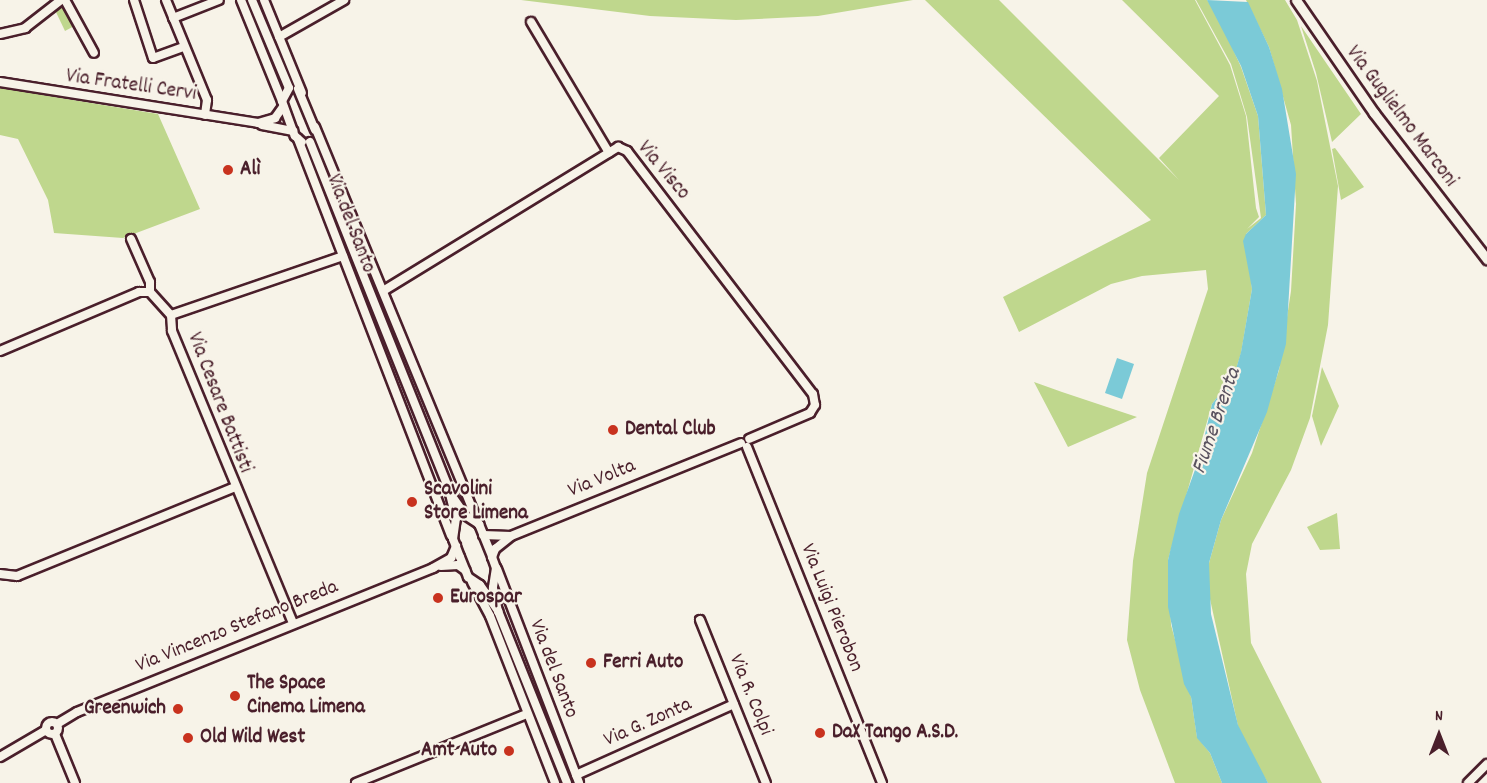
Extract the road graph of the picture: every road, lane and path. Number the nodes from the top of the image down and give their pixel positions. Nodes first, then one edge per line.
1 (62, 0) edge
2 (134, 0) edge
3 (166, 0) edge
4 (219, 0) edge
5 (241, 0) edge
6 (252, 0) edge
7 (264, 0) edge
8 (344, 0) edge
9 (1296, 0) edge
10 (173, 18) junction
11 (531, 22) dead end
12 (0, 34) edge
13 (279, 37) junction
14 (184, 47) junction
15 (94, 52) dead end
16 (0, 82) edge
17 (289, 88) junction
18 (302, 93) junction
19 (282, 104) junction
20 (205, 115) junction
21 (258, 123) junction
22 (315, 128) junction
23 (293, 131) junction
24 (298, 139) junction
25 (310, 142) junction
26 (609, 153) junction
27 (326, 183) junction
28 (316, 187) junction
29 (131, 239) dead end
30 (1485, 253) edge
31 (343, 256) junction
32 (383, 291) junction
33 (150, 292) junction
34 (171, 315) junction
35 (380, 318) junction
36 (369, 323) junction
37 (0, 351) edge
38 (810, 413) joint
39 (745, 443) junction
40 (235, 487) junction
41 (449, 490) junction
42 (469, 519) junction
43 (479, 524) junction
44 (454, 525) junction
45 (483, 535) junction
46 (511, 536) junction
47 (455, 543) junction
48 (492, 557) junction
49 (496, 567) junction
50 (433, 568) junction
51 (465, 570) junction
52 (0, 574) edge
53 (472, 581) junction
54 (492, 581) junction
55 (480, 585) junction
56 (498, 611) junction
57 (700, 620) dead end
58 (293, 623) junction
59 (542, 687) junction
60 (531, 692) junction
61 (734, 704) junction
62 (527, 714) junction
63 (57, 724) junction
64 (46, 730) junction
65 (55, 734) junction
66 (0, 757) edge
67 (1487, 764) edge
68 (577, 779) edge
69 (75, 783) edge
70 (356, 783) edge
71 (555, 783) edge
72 (567, 783) edge
73 (766, 783) edge
74 (882, 783) edge
75 (1468, 783) edge

1 - 12 street
1 - 15 street
2 - 14 street
3 - 10 street
4 - 10 street
5 - 19 street, Via del Santo
6 - 17 street
7 - 13 street, Via del Santo
8 - 13 street
9 - 30 main road, Via Guglielmo Marconi
10 - 14 street
11 - 26 street
13 - 18 street, Via del Santo
14 - 20 street
16 - 20 street, Via Fratelli Cervi
17 - 18 street
17 - 19 street
18 - 22 street, Via del Santo
19 - 21 street
19 - 23 street, Via del Santo
20 - 21 street, Via Fratelli Cervi
21 - 23 street, Via Fratelli Cervi
22 - 25 street
22 - 32 street, Via del Santo
23 - 24 street, Via del Santo
24 - 25 street
24 - 28 street, Via del Santo
25 - 27 street
26 - 32 street, Via Visco
26 - 38 street, Via Visco
27 - 28 street
27 - 35 street
28 - 31 street, Via del Santo
29 - 33 street, Via Cesare Battisti
31 - 34 street
31 - 36 street, Via del Santo
32 - 43 street, Via del Santo
33 - 34 street, Via Cesare Battisti
33 - 37 street
34 - 40 street, Via Cesare Battisti
35 - 36 street
35 - 41 street
36 - 47 street, Via del Santo
38 - 39 street, Via Volta
39 - 46 street, Via Volta
39 - 74 street, Via Luigi Pierobon
40 - 52 street, Via Cesare Battisti
40 - 58 street
41 - 42 street
41 - 44 street, Via del Santo
42 - 43 street
42 - 44 street
43 - 45 street, Via del Santo
44 - 47 street, Via del Santo
45 - 46 street
45 - 48 street, Via del Santo
46 - 48 street
47 - 50 street, Via Vincenzo Stefano Breda
47 - 51 street, Via del Santo
48 - 49 street, Via del Santo
49 - 54 street, Via del Santo
49 - 59 street, Via del Santo
50 - 51 street, Via Vincenzo Stefano Breda
50 - 58 street, Via Vincenzo Stefano Breda
51 - 53 street, Via del Santo
53 - 55 street, Via del Santo
53 - 62 street, Via del Santo
54 - 55 street
54 - 56 street, Via del Santo
55 - 56 street, Via del Santo
56 - 60 street
57 - 61 street, Via R. Colpi
58 - 63 street, Via Vincenzo Stefano Breda
59 - 60 street
59 - 68 street, Via del Santo
60 - 72 street
61 - 68 street, Via G. Zonta
61 - 73 street, Via R. Colpi
62 - 70 street
62 - 71 street, Via del Santo
63 - 64 street, Via Vincenzo Stefano Breda
63 - 65 street
64 - 65 street
64 - 66 street, Via Vincenzo Stefano Breda
65 - 69 street
67 - 75 street

